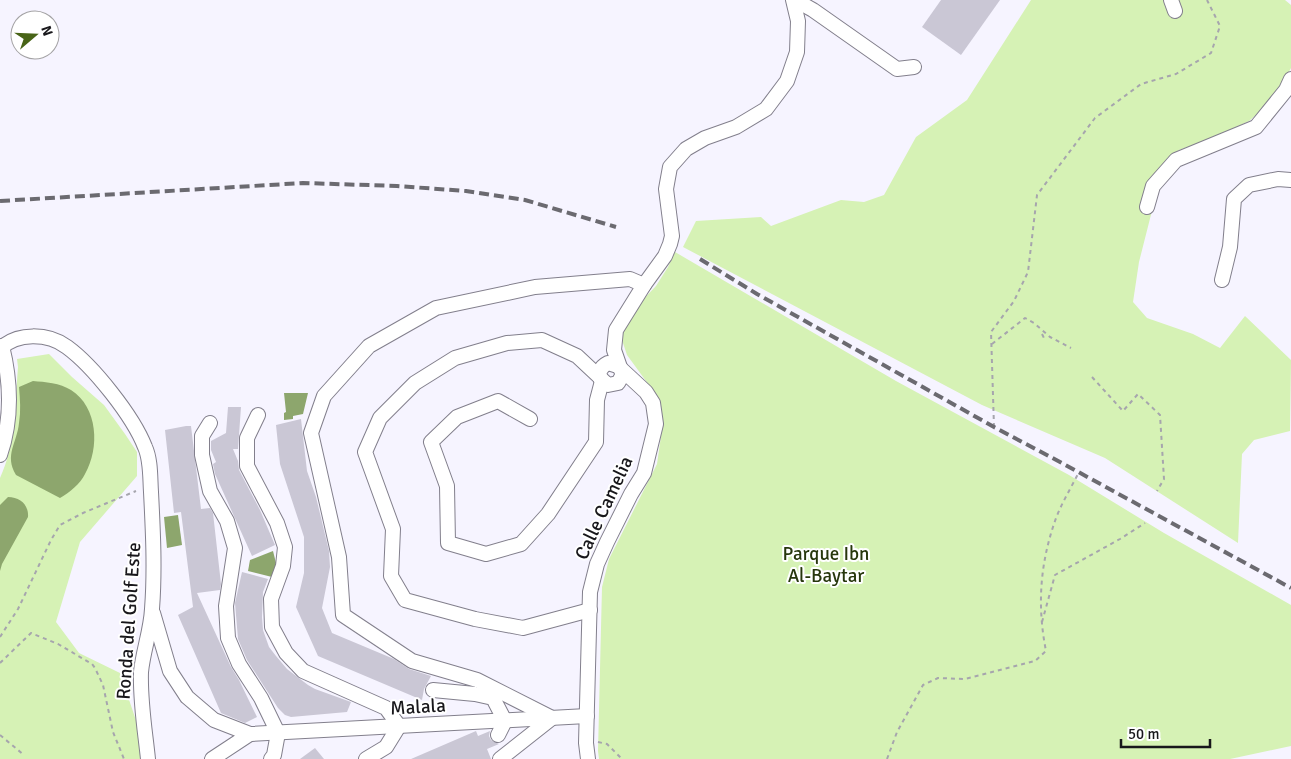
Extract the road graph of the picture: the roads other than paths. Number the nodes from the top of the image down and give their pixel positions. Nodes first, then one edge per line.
1 (794, 3) edge
2 (914, 67) dead end
3 (1291, 79) edge
4 (1291, 180) edge
5 (1147, 207) dead end
6 (1222, 280) dead end
7 (644, 285) junction
8 (1, 347) edge
9 (620, 369) junction
10 (602, 381) junction
11 (258, 415) dead end
12 (530, 419) dead end
13 (210, 423) dead end
14 (0, 455) edge
15 (590, 610) junction
16 (152, 611) junction
17 (433, 690) dead end
18 (587, 716) junction
19 (552, 718) junction
20 (505, 721) junction
21 (399, 726) junction
22 (278, 732) junction
23 (250, 734) junction
24 (498, 735) dead end
25 (148, 759) edge
26 (212, 759) edge
27 (271, 759) edge
28 (366, 759) edge
29 (500, 759) edge
30 (588, 759) edge

1 - 2 street
1 - 7 street
3 - 5 street
4 - 6 street
7 - 9 street
7 - 19 street
8 - 14 street
8 - 16 street, Ronda del Golf Este
9 - 10 street
9 - 15 street, Calle Camelia
10 - 12 street
10 - 15 street
11 - 21 street
13 - 22 street
15 - 18 street, Calle Camelia
16 - 23 street
16 - 25 street, Ronda del Golf Este
17 - 20 street
18 - 19 street, Malala
18 - 30 street, Calle Camelia
19 - 20 street, Malala
19 - 29 street
20 - 21 street, Malala
20 - 24 street
21 - 22 street, Malala
21 - 28 street
22 - 23 street, Malala
22 - 27 street
23 - 26 street

